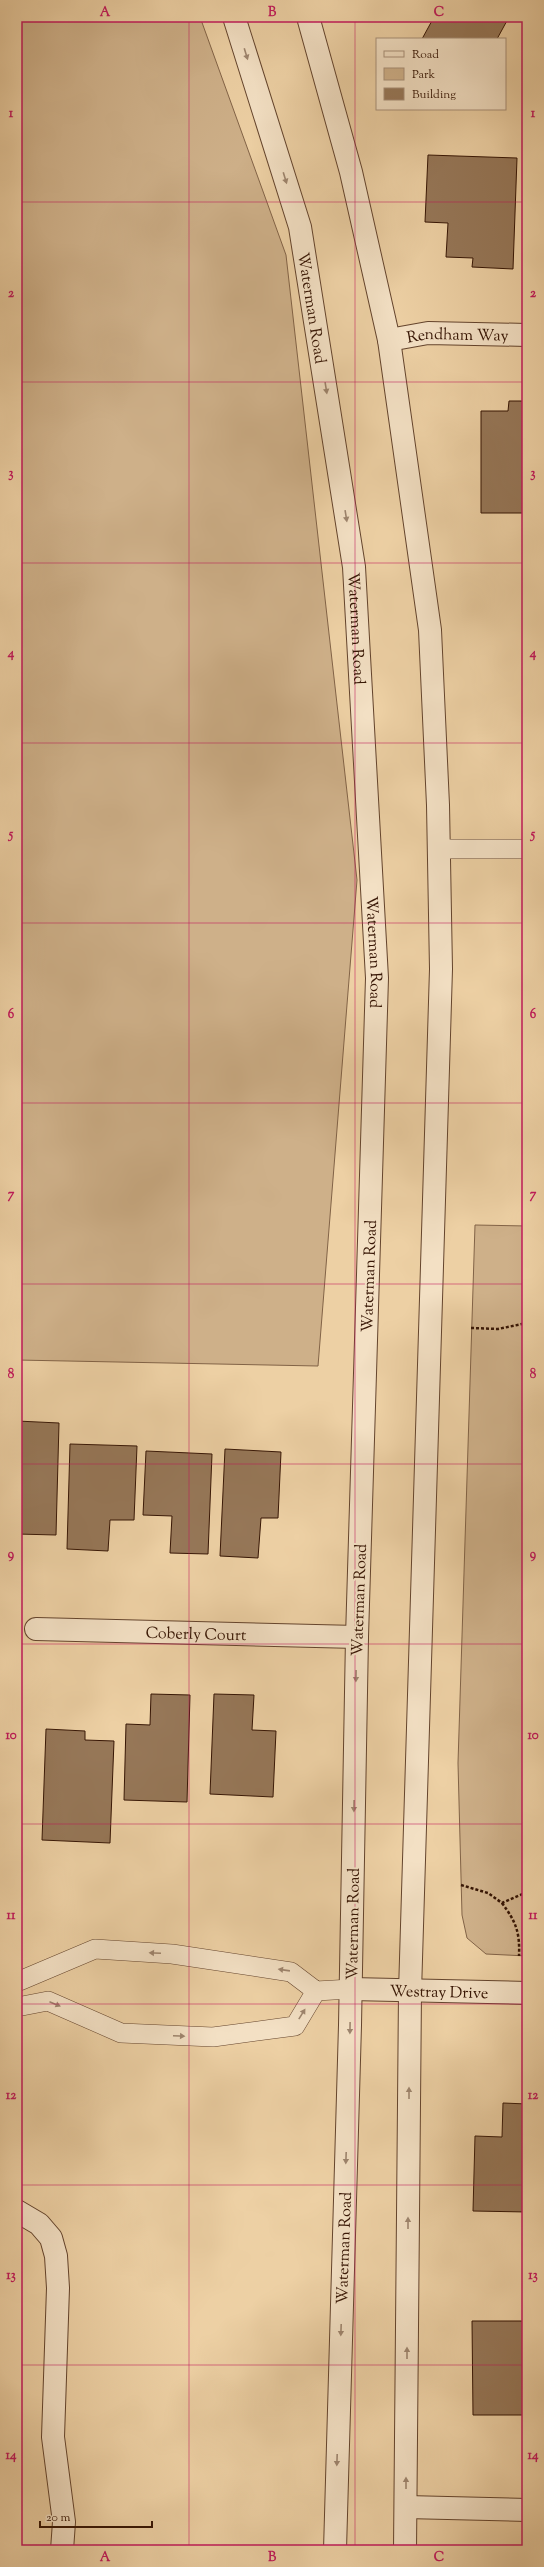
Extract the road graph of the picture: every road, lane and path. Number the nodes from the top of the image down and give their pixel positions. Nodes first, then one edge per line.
1 (234, 17) edge
2 (308, 17) edge
3 (527, 335) edge
4 (389, 340) junction
5 (439, 849) junction
6 (527, 849) edge
7 (527, 1323) edge
8 (472, 1328) dead end
9 (36, 1629) dead end
10 (357, 1637) junction
11 (461, 1885) dead end
12 (527, 1892) edge
13 (502, 1902) junction
14 (519, 1956) dead end
15 (17, 1982) edge
16 (350, 1989) junction
17 (316, 1991) junction
18 (410, 1992) junction
19 (527, 1994) edge
20 (17, 2007) edge
21 (17, 2211) edge
22 (406, 2507) junction
23 (527, 2510) edge
24 (62, 2550) edge
25 (334, 2550) edge
26 (405, 2550) edge

1 -> 10 street, Waterman Road
2 - 4 street
3 - 4 street, Rendham Way
4 - 5 street
5 - 6 lane
5 - 18 street
7 - 8 path
9 - 10 street, Coberly Court
10 -> 16 street, Waterman Road
11 - 13 path
12 - 13 path
13 - 14 path
17 -> 15 lane
16 - 17 lane
16 - 18 street, Westray Drive
16 -> 25 street, Waterman Road
20 -> 17 lane
18 - 19 street, Westray Drive
22 -> 18 street
21 - 24 street
22 - 23 street
22 - 26 street

